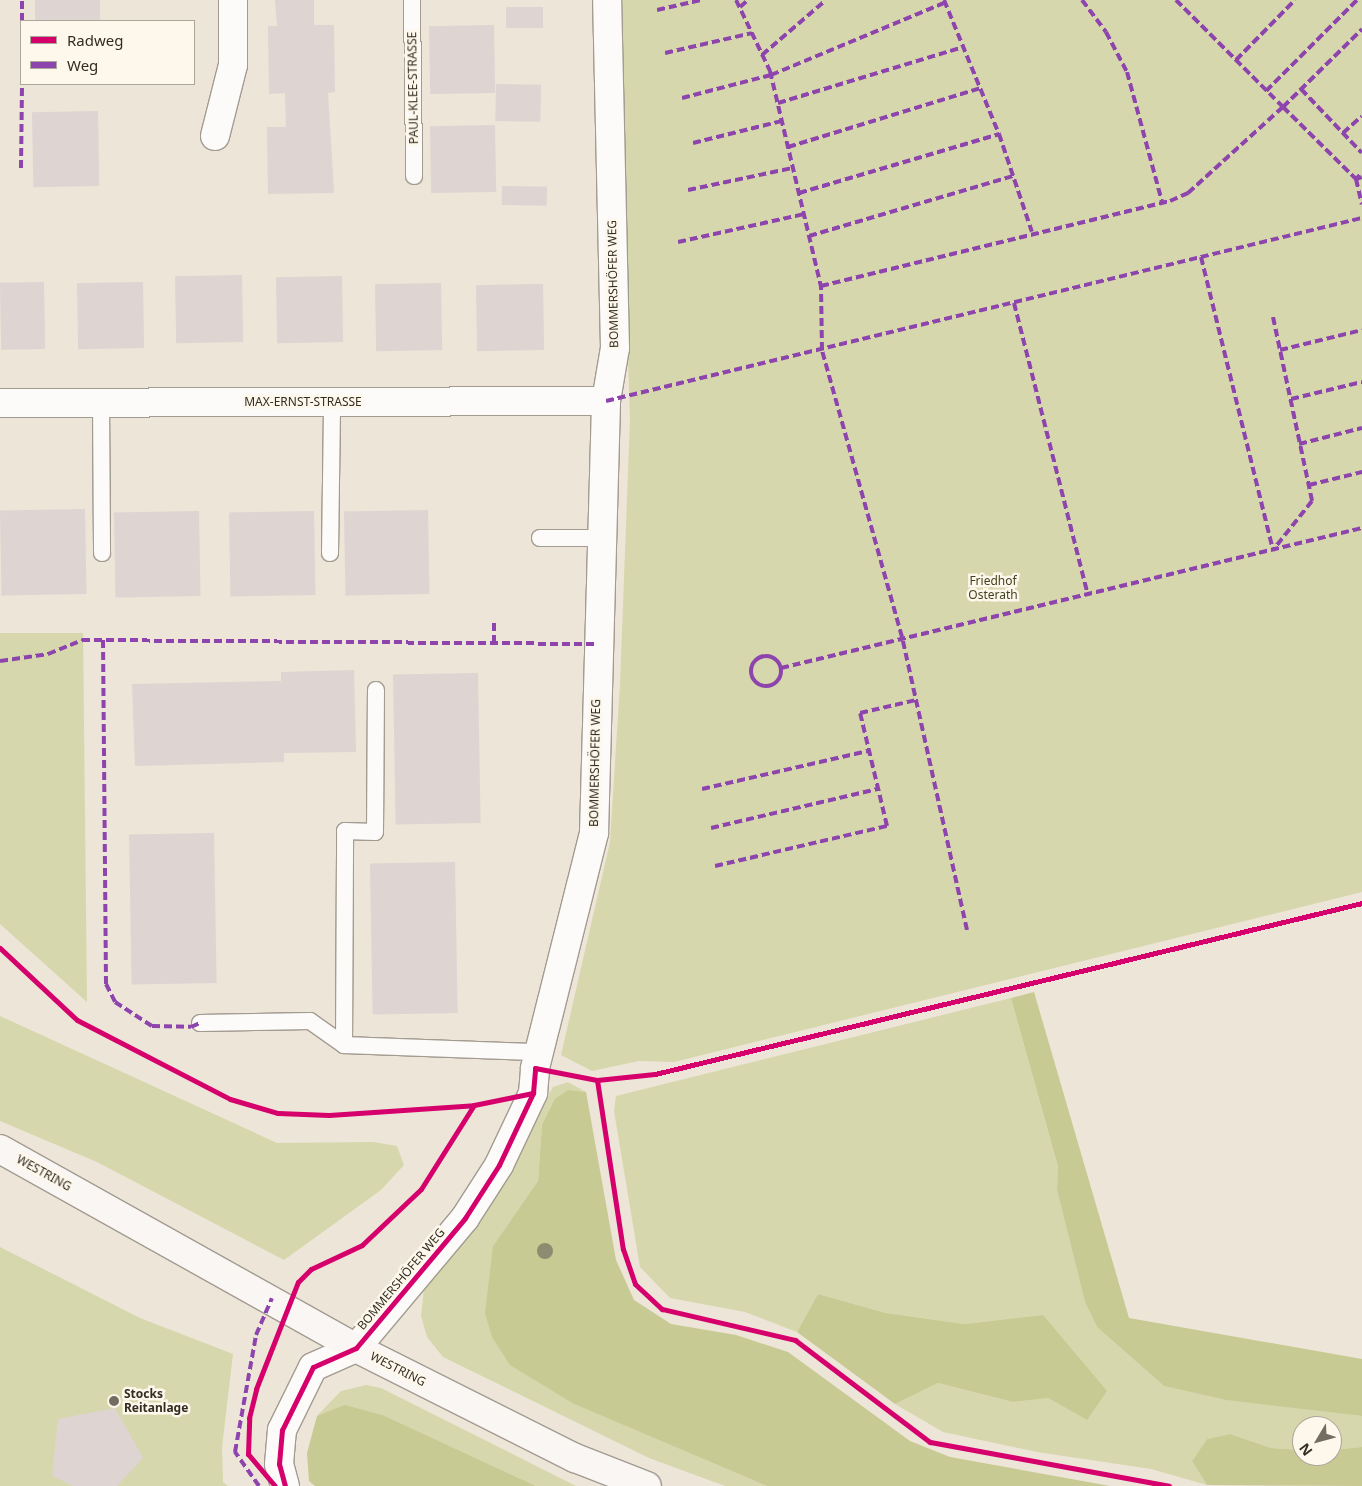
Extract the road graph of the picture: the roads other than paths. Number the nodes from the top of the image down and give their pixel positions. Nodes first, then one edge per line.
1 (233, 0) edge
2 (412, 0) edge
3 (607, 0) edge
4 (215, 136) dead end
5 (414, 176) dead end
6 (606, 401) junction
7 (332, 402) junction
8 (0, 403) edge
9 (101, 403) junction
10 (540, 538) dead end
11 (601, 538) junction
12 (102, 553) dead end
13 (330, 553) dead end
14 (376, 690) dead end
15 (200, 1023) dead end
16 (344, 1045) junction
17 (539, 1052) junction
18 (0, 1150) edge
19 (356, 1348) junction
20 (285, 1486) edge
21 (647, 1486) edge

1 - 4 street
2 - 5 lane, PAUL-KLEE-STRASSE
3 - 6 street, BOMMERSHÖFER WEG
6 - 7 street, MAX-ERNST-STRASSE
6 - 11 street, BOMMERSHÖFER WEG
7 - 9 street, MAX-ERNST-STRASSE
7 - 13 lane
8 - 9 street, MAX-ERNST-STRASSE
9 - 12 lane
10 - 11 lane
11 - 17 street, BOMMERSHÖFER WEG
14 - 16 lane
15 - 16 lane
16 - 17 lane
17 - 19 street, BOMMERSHÖFER WEG
18 - 19 main road, WESTRING
19 - 20 street, BOMMERSHÖFER WEG
19 - 21 main road, WESTRING

